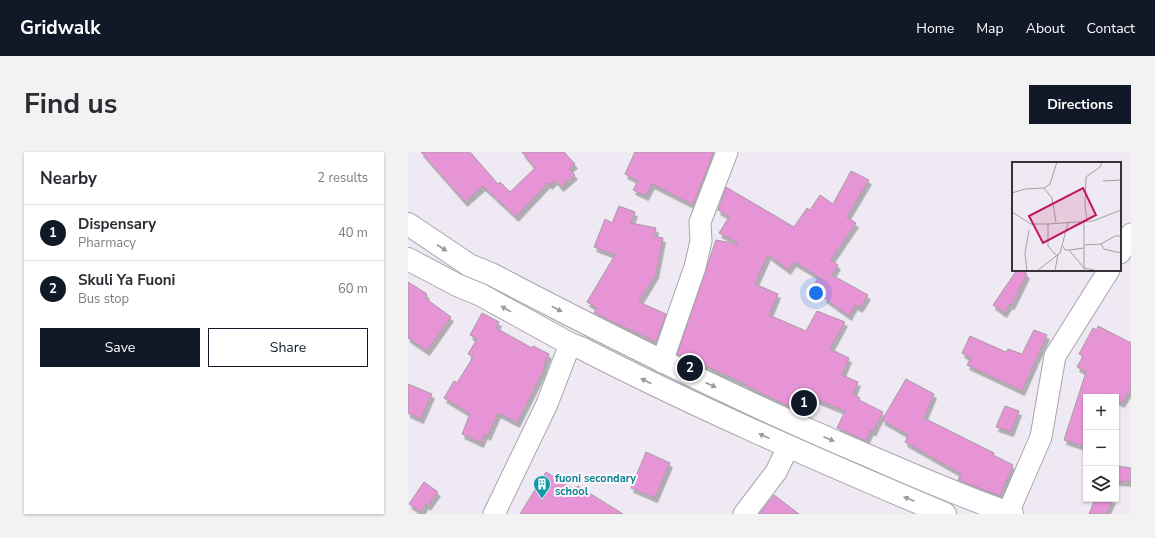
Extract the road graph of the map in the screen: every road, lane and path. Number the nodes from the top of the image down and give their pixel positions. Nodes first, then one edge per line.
1 (727, 152) edge
2 (409, 226) edge
3 (1131, 234) edge
4 (1121, 251) edge
5 (408, 259) edge
6 (1108, 271) edge
7 (408, 275) edge
8 (457, 285) junction
9 (570, 344) junction
10 (662, 362) junction
11 (788, 447) junction
12 (1010, 513) edge
13 (494, 514) edge
14 (744, 514) edge
15 (945, 514) edge

1 - 10 street
2 -> 10 main road
3 - 4 street
5 - 8 main road
6 - 12 street
7 - 8 main road
9 -> 8 main road
11 -> 9 main road
9 - 13 street
10 -> 12 main road
11 - 14 street
15 -> 11 main road

